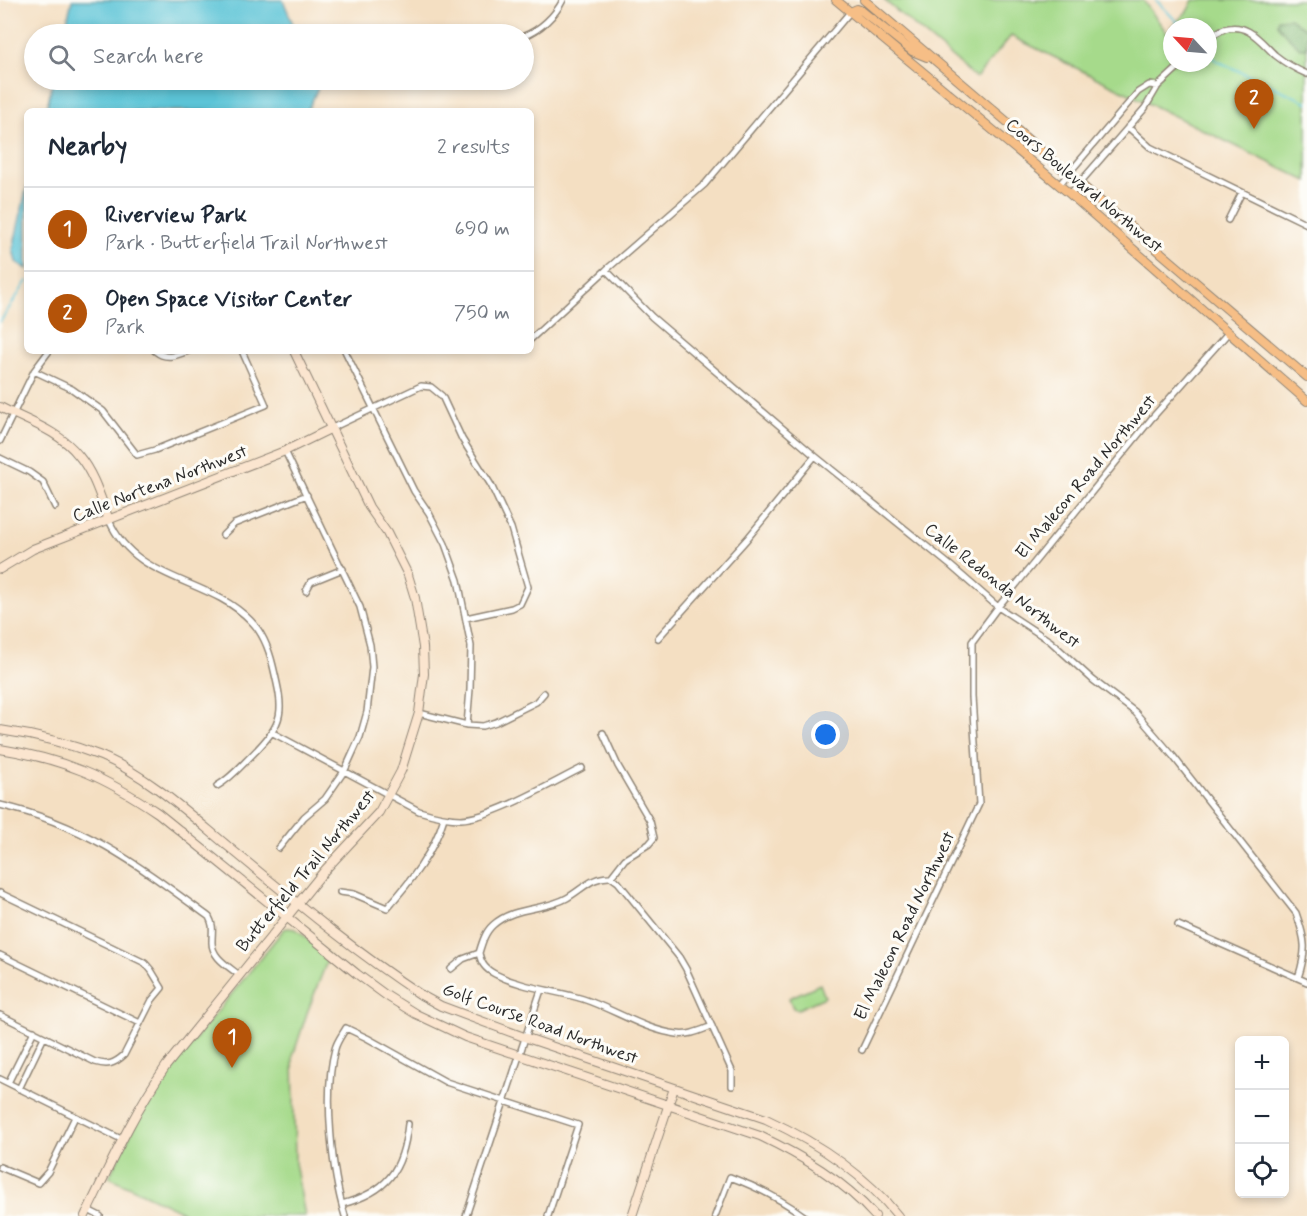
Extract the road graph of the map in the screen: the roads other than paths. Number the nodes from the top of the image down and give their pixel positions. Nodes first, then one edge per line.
1 (563, 0) edge
2 (836, 0) edge
3 (864, 0) edge
4 (850, 12) junction
5 (534, 33) edge
6 (1217, 33) edge
7 (933, 59) junction
8 (1173, 72) edge
9 (1307, 74) edge
10 (1158, 86) junction
11 (1128, 127) junction
12 (1069, 174) junction
13 (1080, 183) junction
14 (1059, 185) junction
15 (1242, 192) junction
16 (1070, 194) junction
17 (1228, 220) dead end
18 (1307, 224) edge
19 (606, 270) junction
20 (1228, 333) junction
21 (534, 336) edge
22 (47, 354) edge
23 (159, 354) edge
24 (180, 354) edge
25 (243, 354) edge
26 (295, 354) edge
27 (346, 354) edge
28 (34, 371) junction
29 (1307, 377) edge
30 (1307, 401) edge
31 (0, 407) edge
32 (372, 408) junction
33 (13, 414) junction
34 (332, 428) junction
35 (0, 441) edge
36 (285, 451) junction
37 (815, 456) junction
38 (0, 458) edge
39 (307, 495) junction
40 (55, 507) dead end
41 (109, 520) junction
42 (223, 535) dead end
43 (0, 569) edge
44 (343, 569) junction
45 (306, 591) dead end
46 (998, 607) junction
47 (466, 618) junction
48 (658, 638) dead end
49 (544, 693) dead end
50 (419, 713) junction
51 (467, 725) junction
52 (0, 730) edge
53 (273, 733) junction
54 (603, 733) dead end
55 (0, 749) edge
56 (582, 768) dead end
57 (345, 770) junction
58 (217, 786) dead end
59 (389, 795) junction
60 (0, 805) edge
61 (444, 818) junction
62 (279, 848) dead end
63 (611, 877) junction
64 (340, 892) dead end
65 (0, 893) edge
66 (298, 904) junction
67 (287, 917) junction
68 (1179, 925) dead end
69 (479, 953) junction
70 (0, 955) edge
71 (451, 969) dead end
72 (239, 975) junction
73 (1298, 978) junction
74 (1307, 982) edge
75 (540, 990) junction
76 (0, 1015) edge
77 (140, 1023) junction
78 (712, 1026) junction
79 (34, 1031) junction
80 (44, 1036) junction
81 (525, 1037) junction
82 (862, 1050) dead end
83 (518, 1055) junction
84 (0, 1079) edge
85 (8, 1083) junction
86 (732, 1086) dead end
87 (674, 1088) junction
88 (19, 1089) junction
89 (504, 1100) junction
90 (668, 1105) junction
91 (75, 1117) junction
92 (408, 1124) dead end
93 (121, 1139) junction
94 (0, 1167) edge
95 (342, 1204) junction
96 (87, 1213) edge
97 (100, 1216) edge
98 (345, 1216) edge
99 (466, 1216) edge
100 (548, 1216) edge
101 (632, 1216) edge
102 (716, 1216) edge
103 (804, 1216) edge
104 (874, 1216) edge
105 (898, 1216) edge

1 - 5 street
2 - 4 main road, Coors Boulevard Northwest
3 - 7 main road, Coors Boulevard Northwest
4 - 7 main road
4 - 14 main road, Coors Boulevard Northwest
4 - 19 street
6 - 9 street
7 - 12 main road, Coors Boulevard Northwest
8 - 10 street
10 - 11 street
10 - 12 street
11 - 13 street
11 - 15 street
12 - 13 main road, Coors Boulevard Northwest
12 - 14 street
13 - 16 street
13 - 29 main road, Coors Boulevard Northwest
14 - 16 main road, Coors Boulevard Northwest
15 - 17 street
15 - 18 street
16 - 20 main road, Coors Boulevard Northwest
19 - 21 street
19 - 37 street, Calle Redonda Northwest
20 - 30 main road, Coors Boulevard Northwest
20 - 46 street, El Malecon Road Northwest
22 - 28 street
23 - 24 street
25 - 28 street
26 - 34 main road, Butterfield Trail Northwest
27 - 32 street
28 - 33 street
31 - 33 main road
32 - 34 street
32 - 47 street
32 - 47 street
33 - 35 street
33 - 41 main road
34 - 36 main road, Calle Nortena Northwest
34 - 50 main road, Butterfield Trail Northwest
36 - 39 street
36 - 41 main road, Calle Nortena Northwest
37 - 46 street, Calle Redonda Northwest
37 - 48 street
38 - 40 street
39 - 42 street
39 - 44 street
41 - 43 main road, Calle Nortena Northwest
41 - 53 street
44 - 45 street
44 - 57 street
46 - 73 street, Calle Redonda Northwest
46 - 82 street, El Malecon Road Northwest
47 - 51 street
49 - 51 street
50 - 51 street
50 - 59 main road, Butterfield Trail Northwest
52 - 66 main road, Golf Course Road Northwest
53 - 57 street
53 - 58 street
54 - 63 street
55 - 67 main road, Golf Course Road Northwest
56 - 61 street
57 - 59 street
57 - 62 street
59 - 61 street
59 - 66 main road, Butterfield Trail Northwest
60 - 72 street
61 - 64 street
63 - 69 street
63 - 78 street
65 - 77 street
66 - 67 main road, Butterfield Trail Northwest
66 - 81 main road, Golf Course Road Northwest
67 - 72 main road, Butterfield Trail Northwest
67 - 83 main road, Golf Course Road Northwest
68 - 73 street
69 - 71 street
69 - 75 street
70 - 77 street
72 - 93 main road, Butterfield Trail Northwest
73 - 74 street
75 - 78 street
75 - 81 street
76 - 79 street
77 - 80 street
78 - 86 street
79 - 80 street
79 - 85 street
80 - 88 street
81 - 83 street
81 - 87 main road, Golf Course Road Northwest
83 - 89 street
83 - 90 main road, Golf Course Road Northwest
84 - 85 street
85 - 88 street
87 - 90 main road
87 - 105 main road, Golf Course Road Northwest
88 - 91 street
89 - 95 street
89 - 99 street
89 - 100 street
90 - 101 main road
90 - 104 main road, Golf Course Road Northwest
91 - 93 street
91 - 94 street
92 - 95 street
93 - 96 main road, Butterfield Trail Northwest
95 - 98 street
96 - 97 street
102 - 103 street

